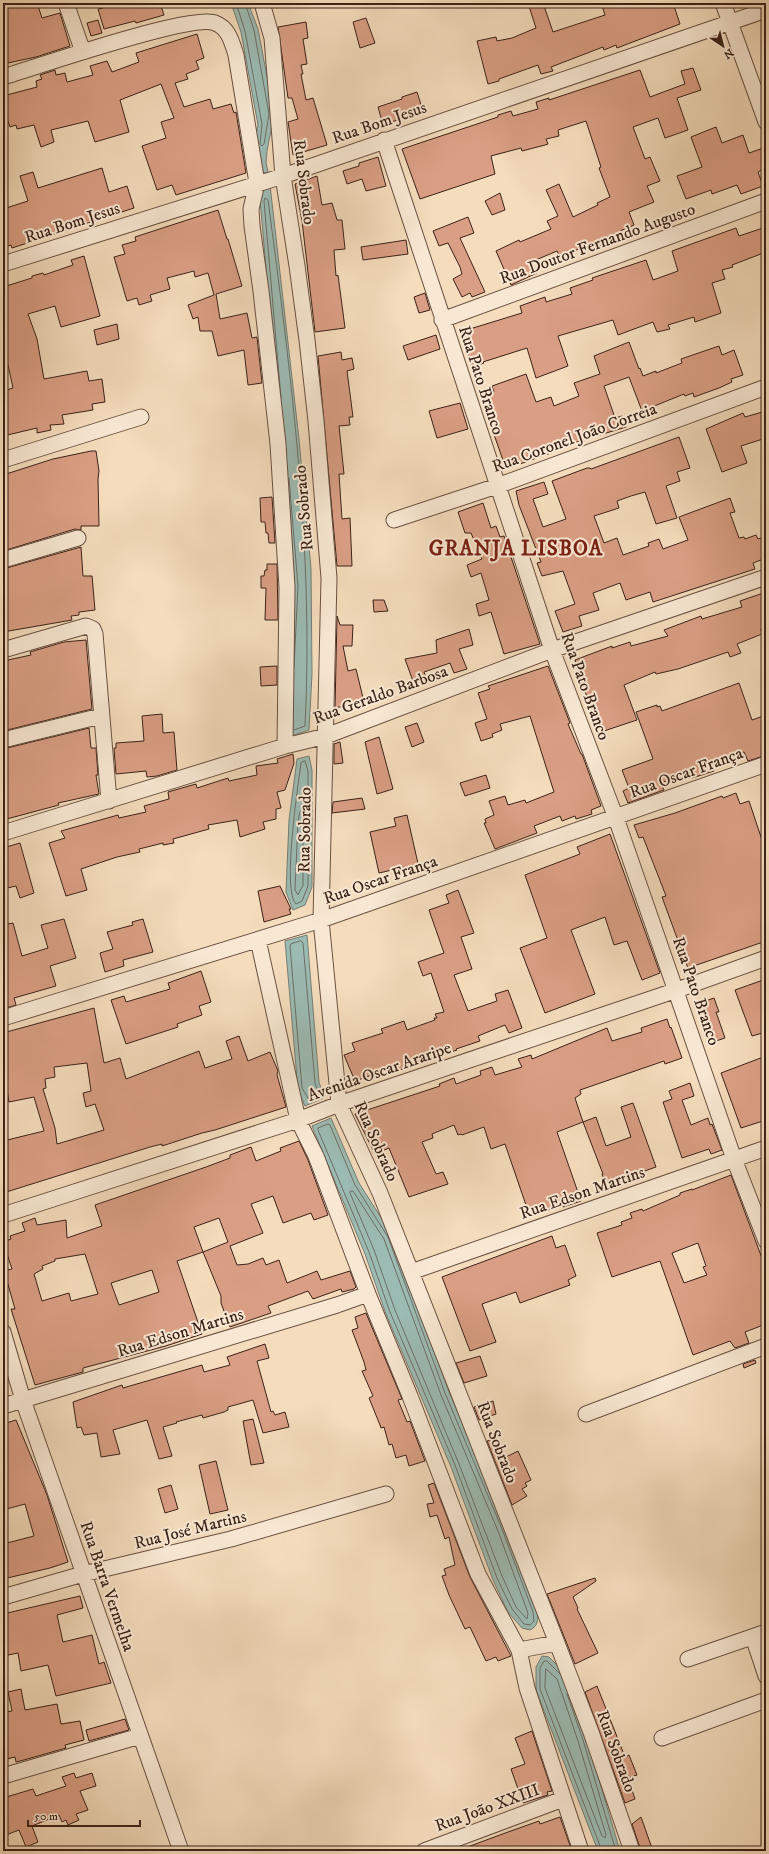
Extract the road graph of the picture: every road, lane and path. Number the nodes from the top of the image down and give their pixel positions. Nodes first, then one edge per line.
1 (66, 3) edge
2 (262, 3) edge
3 (723, 3) edge
4 (766, 10) edge
5 (729, 23) junction
6 (83, 52) junction
7 (3, 76) edge
8 (766, 122) edge
9 (384, 140) junction
10 (283, 176) junction
11 (257, 183) junction
12 (766, 201) edge
13 (3, 264) edge
14 (442, 320) junction
15 (766, 387) edge
16 (141, 417) dead end
17 (3, 460) edge
18 (497, 486) junction
19 (394, 520) dead end
20 (78, 538) dead end
21 (3, 560) edge
22 (766, 577) edge
23 (3, 650) edge
24 (552, 650) junction
25 (101, 716) junction
26 (326, 736) junction
27 (3, 740) edge
28 (285, 746) junction
29 (766, 764) edge
30 (109, 801) junction
31 (616, 818) junction
32 (3, 833) edge
33 (321, 920) junction
34 (258, 940) junction
35 (766, 958) edge
36 (677, 990) junction
37 (3, 1018) edge
38 (339, 1104) junction
39 (298, 1120) junction
40 (766, 1148) edge
41 (734, 1159) junction
42 (3, 1214) edge
43 (766, 1241) edge
44 (412, 1272) junction
45 (368, 1294) junction
46 (3, 1332) edge
47 (766, 1346) edge
48 (23, 1400) junction
49 (3, 1406) edge
50 (586, 1414) dead end
51 (386, 1494) dead end
52 (83, 1574) junction
53 (3, 1597) edge
54 (760, 1634) edge
55 (557, 1642) junction
56 (519, 1650) junction
57 (688, 1659) dead end
58 (766, 1676) edge
59 (766, 1700) edge
60 (140, 1736) junction
61 (662, 1738) dead end
62 (3, 1776) edge
63 (563, 1800) junction
64 (448, 1847) edge
65 (181, 1851) edge
66 (424, 1851) edge
67 (581, 1851) edge
68 (632, 1851) edge

1 - 6 street
2 - 10 street, Rua Sobrado
3 - 5 street
4 - 5 street, Rua Bom Jesus
5 - 8 street
5 - 9 street, Rua Bom Jesus
6 - 7 street
6 - 11 street
9 - 10 street, Rua Bom Jesus
9 - 14 street, Rua Pato Branco
10 - 11 street, Rua Bom Jesus
10 - 26 street, Rua Sobrado
11 - 13 street, Rua Bom Jesus
11 - 28 street
12 - 14 street, Rua Doutor Fernando Augusto
14 - 18 street, Rua Pato Branco
15 - 18 street, Rua Coronel João Correia
16 - 17 street
18 - 19 street, Rua Coronel João Correia
18 - 24 street, Rua Pato Branco
20 - 21 street
22 - 24 street, Rua Geraldo Barbosa
23 - 25 street
24 - 26 street, Rua Geraldo Barbosa
24 - 31 street, Rua Pato Branco
25 - 27 street
25 - 30 street
26 - 28 street, Rua Geraldo Barbosa
26 - 33 street, Rua Sobrado
28 - 30 street, Rua Geraldo Barbosa
29 - 31 street, Rua Oscar França
30 - 32 street, Rua Geraldo Barbosa
31 - 33 street, Rua Oscar França
31 - 36 street, Rua Pato Branco
33 - 34 street, Rua Oscar França
33 - 38 street, Rua Sobrado
34 - 37 street, Rua Oscar França
34 - 39 street
35 - 36 street, Avenida Oscar Araripe
36 - 38 street, Avenida Oscar Araripe
36 - 41 street, Rua Pato Branco
38 - 39 street, Avenida Oscar Araripe
38 - 44 street, Rua Sobrado
39 - 42 street, Avenida Oscar Araripe
39 - 45 street
40 - 41 street, Rua Edson Martins
41 - 43 street, Rua Pato Branco
41 - 44 street, Rua Edson Martins
44 - 55 street, Rua Sobrado
45 - 48 street, Rua Edson Martins
45 - 56 street
46 - 48 street, Rua Barra Vermelha
47 - 50 street
48 - 49 street, Rua Edson Martins
48 - 52 street, Rua Barra Vermelha
51 - 52 street, Rua José Martins
52 - 53 street, Rua José Martins
52 - 60 street, Rua Barra Vermelha
54 - 57 street
54 - 58 street
55 - 56 street
55 - 68 street, Rua Sobrado
56 - 63 street
59 - 61 street
60 - 62 street
60 - 65 street, Rua Barra Vermelha
63 - 64 street, Rua João XXIII
63 - 67 street
64 - 66 street, Rua João XXIII

